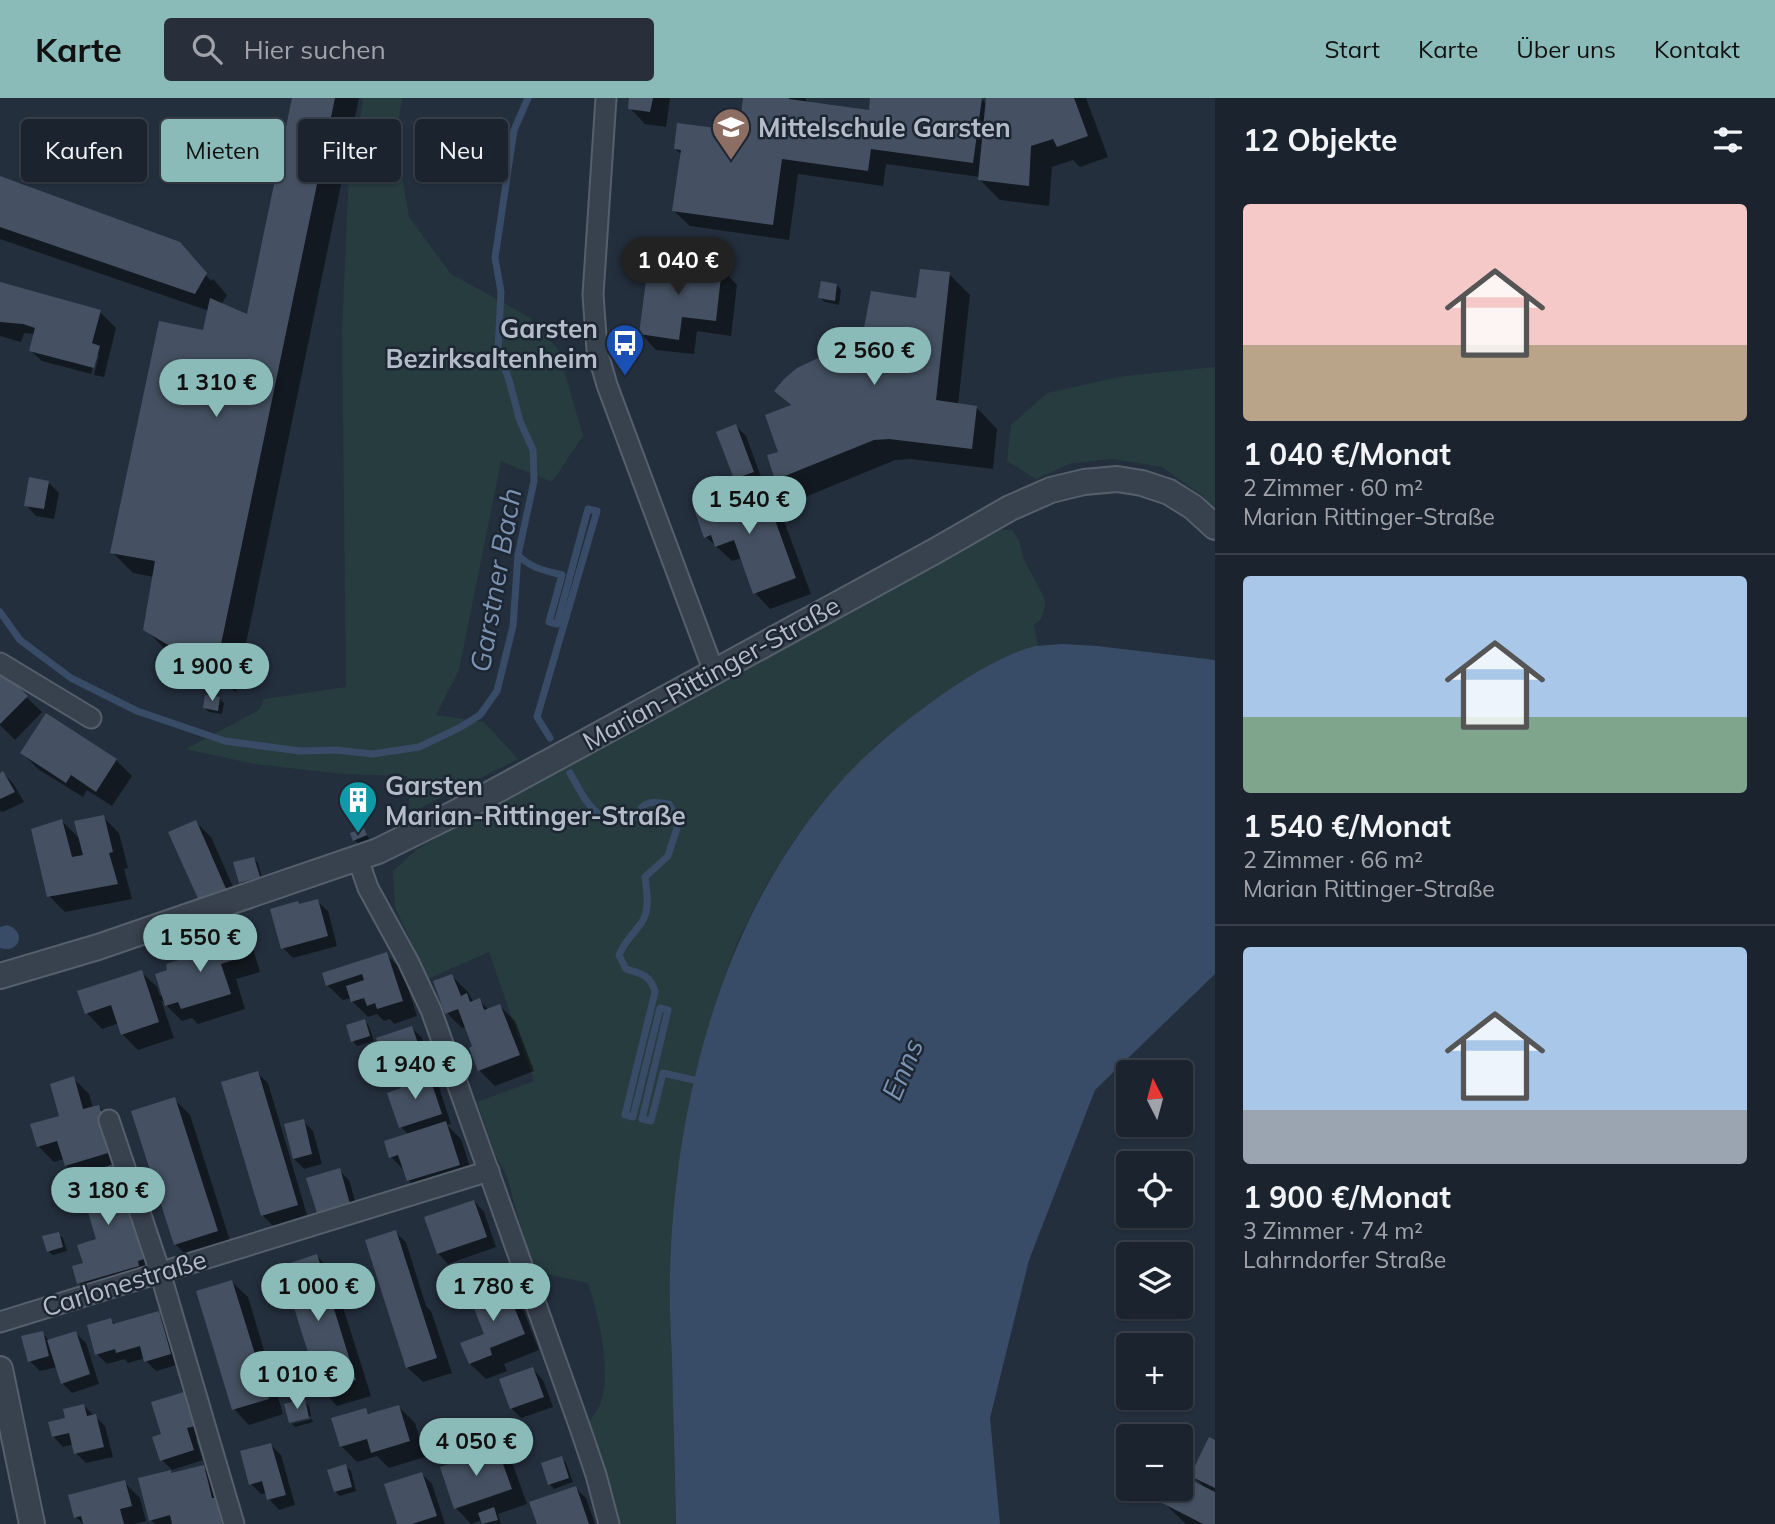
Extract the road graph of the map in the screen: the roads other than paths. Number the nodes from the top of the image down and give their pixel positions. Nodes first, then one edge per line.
1 (606, 98) edge
2 (1215, 527) edge
3 (0, 663) edge
4 (714, 672) junction
5 (91, 718) dead end
6 (358, 859) junction
7 (0, 976) edge
8 (109, 1120) dead end
9 (489, 1171) junction
10 (160, 1272) junction
11 (0, 1322) edge
12 (0, 1369) edge
13 (32, 1524) edge
14 (234, 1524) edge
15 (609, 1524) edge

1 - 4 street
2 - 4 street, Marian-Rittinger-Straße
3 - 5 street
4 - 6 street, Marian-Rittinger-Straße
6 - 7 street, Marian-Rittinger-Straße
6 - 9 street
8 - 10 street
9 - 10 street, Carlonestraße
9 - 15 street
10 - 11 street, Carlonestraße
10 - 14 street
12 - 13 street

